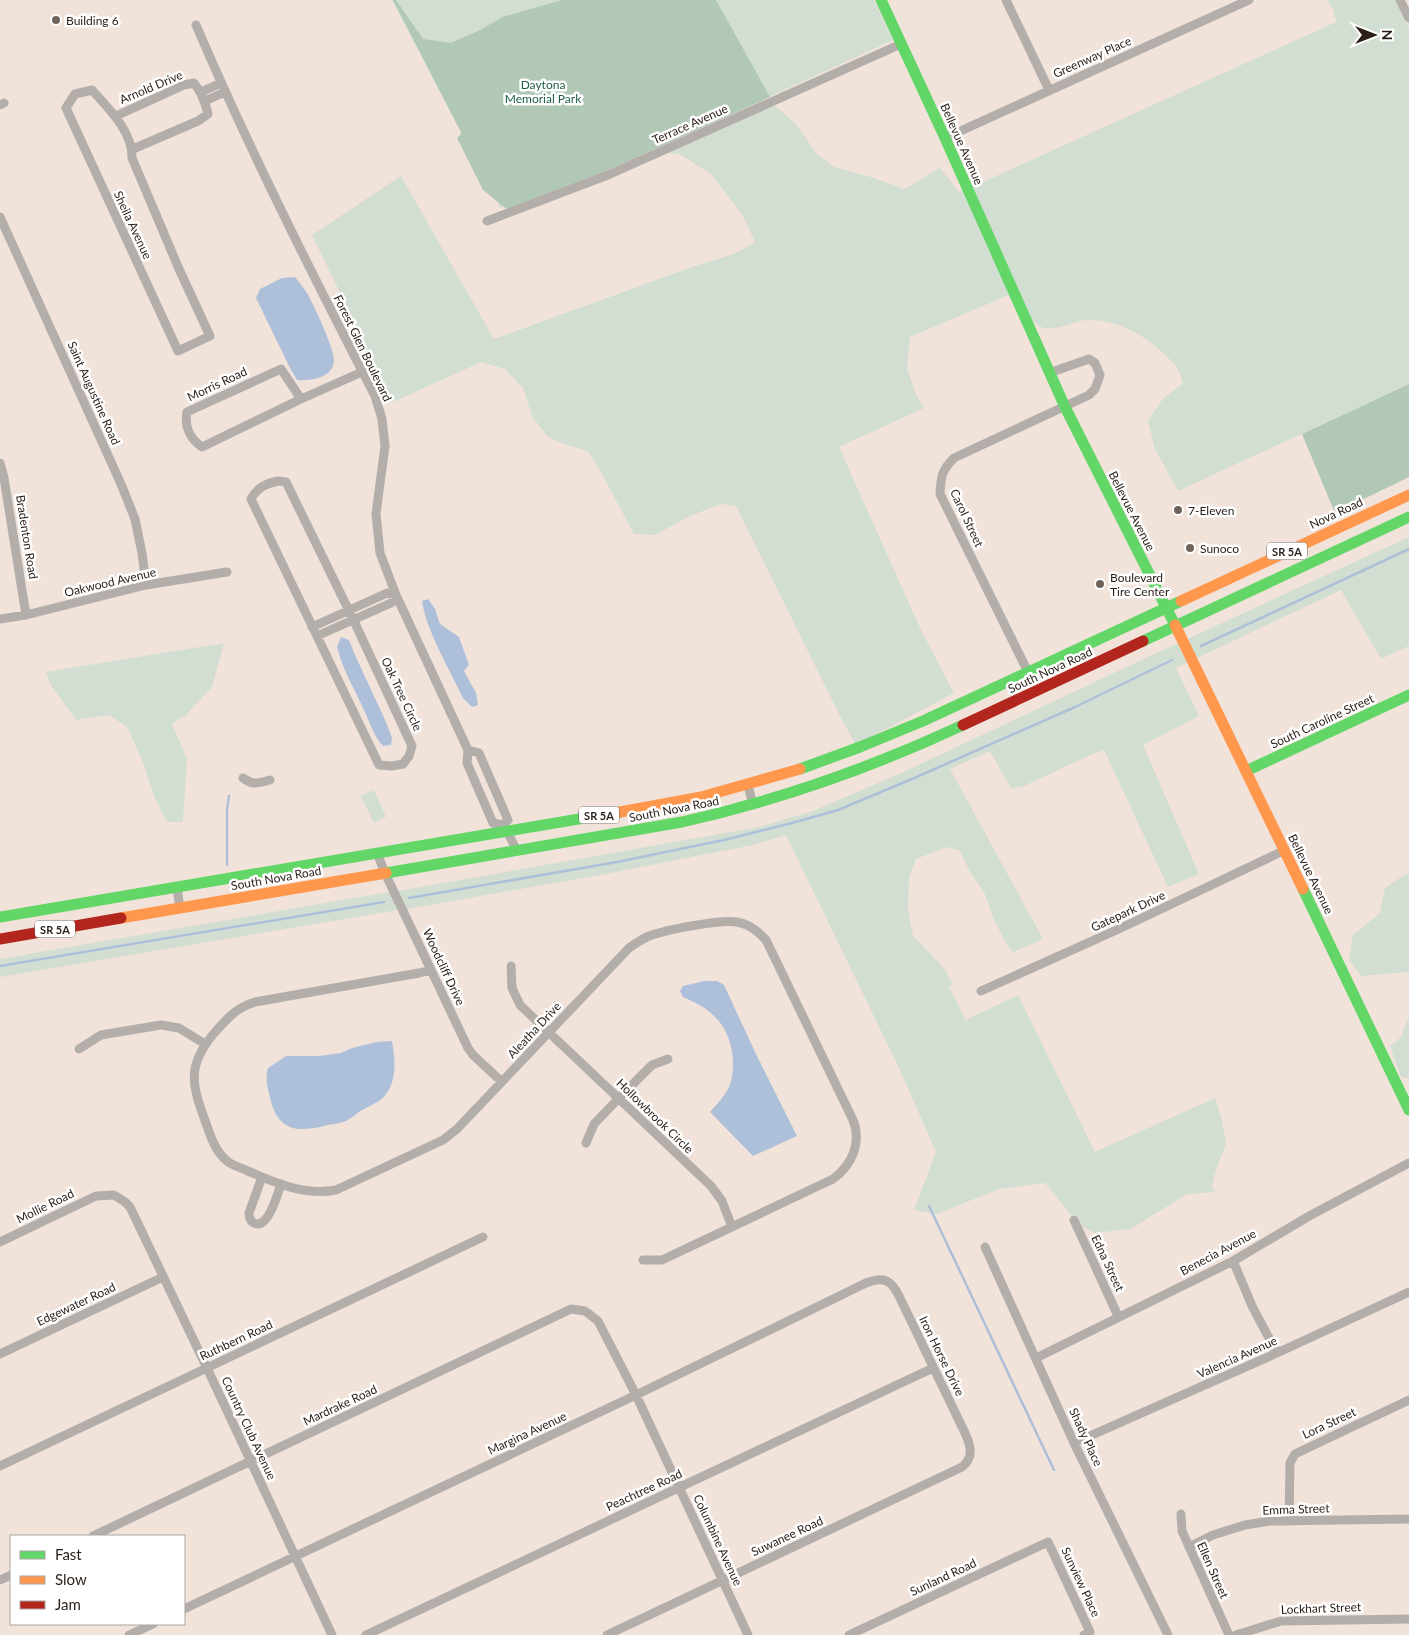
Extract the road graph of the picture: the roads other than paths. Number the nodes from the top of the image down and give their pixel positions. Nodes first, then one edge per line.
1 (881, 0) edge
2 (1006, 0) edge
3 (1249, 0) edge
4 (1400, 0) edge
5 (1409, 18) edge
6 (196, 25) dead end
7 (901, 44) junction
8 (221, 83) junction
9 (1049, 90) junction
10 (201, 92) junction
11 (225, 92) junction
12 (205, 101) junction
13 (116, 116) junction
14 (945, 138) junction
15 (133, 149) junction
16 (0, 217) edge
17 (487, 221) dead end
18 (362, 372) junction
19 (1050, 373) junction
20 (301, 399) junction
21 (1064, 407) junction
22 (0, 463) edge
23 (1409, 495) edge
24 (1409, 517) edge
25 (227, 572) dead end
26 (146, 585) junction
27 (396, 595) junction
28 (1166, 608) junction
29 (351, 614) junction
30 (26, 615) junction
31 (0, 619) edge
32 (1175, 626) junction
33 (312, 627) junction
34 (317, 636) junction
35 (1028, 672) junction
36 (1409, 695) edge
37 (468, 750) junction
38 (1246, 771) junction
39 (243, 778) dead end
40 (270, 780) dead end
41 (748, 785) junction
42 (753, 805) junction
43 (505, 828) junction
44 (1284, 850) junction
45 (517, 851) junction
46 (377, 854) junction
47 (385, 873) junction
48 (177, 888) junction
49 (180, 908) junction
50 (0, 917) edge
51 (0, 939) edge
52 (511, 966) dead end
53 (431, 970) junction
54 (981, 992) dead end
55 (548, 1033) junction
56 (205, 1044) junction
57 (79, 1049) dead end
58 (668, 1059) dead end
59 (502, 1082) junction
60 (618, 1098) junction
61 (1409, 1110) edge
62 (586, 1143) dead end
63 (1409, 1163) edge
64 (262, 1177) junction
65 (281, 1184) junction
66 (102, 1194) joint
67 (1074, 1220) dead end
68 (732, 1227) junction
69 (483, 1237) dead end
70 (0, 1242) edge
71 (985, 1247) dead end
72 (643, 1260) dead end
73 (1233, 1261) junction
74 (163, 1277) junction
75 (879, 1279) joint
76 (1409, 1292) edge
77 (1118, 1316) junction
78 (598, 1321) joint
79 (1276, 1353) junction
80 (0, 1354) edge
81 (1036, 1358) junction
82 (207, 1368) junction
83 (933, 1368) junction
84 (636, 1395) junction
85 (1409, 1400) edge
86 (1074, 1443) junction
87 (971, 1453) joint
88 (251, 1461) junction
89 (0, 1466) edge
90 (679, 1487) junction
91 (1180, 1514) dead end
92 (1409, 1519) edge
93 (1290, 1521) junction
94 (95, 1535) edge
95 (1048, 1542) joint
96 (1189, 1547) junction
97 (296, 1556) junction
98 (723, 1580) junction
99 (185, 1609) edge
100 (1409, 1619) edge
101 (151, 1625) edge
102 (1087, 1634) edge
103 (129, 1635) edge
104 (332, 1635) edge
105 (366, 1635) edge
106 (607, 1635) edge
107 (748, 1635) edge
108 (849, 1635) edge
109 (1168, 1635) edge
110 (1229, 1635) edge
111 (1236, 1635) edge

1 - 7 main road, Bellevue Avenue
2 - 9 street
3 - 9 street, Greenway Place
4 - 5 street
6 - 8 street, Forest Glen Boulevard
7 - 14 main road, Bellevue Avenue
7 - 17 street, Terrace Avenue
8 - 10 street
8 - 11 street, Forest Glen Boulevard
9 - 14 street, Greenway Place
10 - 12 street
10 - 13 street, Arnold Drive
11 - 12 street
11 - 18 street, Forest Glen Boulevard
12 - 15 street
13 - 15 street, Sheila Avenue
13 - 15 street, Sheila Avenue
14 - 19 main road, Bellevue Avenue
16 - 26 street, Saint Augustine Road
18 - 20 street, Morris Road
18 - 27 street, Forest Glen Boulevard
19 - 21 main road, Bellevue Avenue
19 - 21 street, Carol Street
20 - 20 street, Morris Road
21 - 28 main road, Bellevue Avenue
21 - 35 street, Carol Street
22 - 30 street, Bradenton Road
23 - 28 main road, Nova Road / SR 5A
24 - 32 main road, SR 5A
25 - 26 street, Oakwood Avenue
26 - 30 street, Oakwood Avenue
27 - 29 street
27 - 37 street, Forest Glen Boulevard
28 - 32 main road, Bellevue Avenue
28 - 35 main road, South Nova Road / SR 5A
29 - 33 street
29 - 33 street, Oak Tree Circle
29 - 34 street
29 - 34 street, Oak Tree Circle
30 - 31 street, Oakwood Avenue
32 - 38 main road, Bellevue Avenue
32 - 42 main road, South Nova Road / SR 5A
33 - 34 street, Oak Tree Circle
35 - 41 main road, South Nova Road / SR 5A
36 - 38 main road, South Caroline Street
37 - 43 street, Forest Glen Boulevard
37 - 43 street, Forest Glen Boulevard
38 - 44 main road, Bellevue Avenue
39 - 40 street
41 - 42 street
41 - 43 main road, South Nova Road / SR 5A
42 - 45 main road, South Nova Road / SR 5A
43 - 45 street
43 - 46 main road, South Nova Road / SR 5A
44 - 54 street, Gatepark Drive
44 - 61 main road, Bellevue Avenue
45 - 47 main road, South Nova Road / SR 5A
46 - 47 street, Woodcliff Drive
46 - 48 main road, South Nova Road / SR 5A
47 - 49 main road, South Nova Road / SR 5A
47 - 53 street, Woodcliff Drive
48 - 49 street
48 - 50 main road, South Nova Road / SR 5A
49 - 51 main road, South Nova Road / SR 5A
52 - 55 street, Hollowbrook Circle
53 - 56 street, Aleatha Drive
53 - 59 street, Woodcliff Drive
55 - 59 street, Aleatha Drive
55 - 60 street, Hollowbrook Circle
55 - 68 street, Aleatha Drive
56 - 57 street
56 - 64 street, Aleatha Drive
58 - 60 street
59 - 65 street, Aleatha Drive
60 - 62 street
60 - 68 street, Hollowbrook Circle
63 - 73 street, Benecia Avenue
64 - 65 street, Aleatha Drive
64 - 65 street
66 - 70 street, Mollie Road
66 - 74 street, Country Club Avenue
67 - 77 street, Edna Street
68 - 72 street, Aleatha Drive
69 - 82 street, Ruthbern Road
71 - 81 street, Shady Place
73 - 77 street, Benecia Avenue
73 - 79 street
74 - 80 street, Edgewater Road
74 - 82 street, Country Club Avenue
75 - 83 street, Iron Horse Drive
75 - 84 street, Margina Avenue
76 - 79 street, Valencia Avenue
77 - 81 street, Benecia Avenue
78 - 84 street, Columbine Avenue
78 - 88 street, Mardrake Road
79 - 86 street, Valencia Avenue
81 - 86 street, Shady Place
82 - 88 street, Country Club Avenue
82 - 89 street, Ruthbern Road
83 - 87 street, Iron Horse Drive
83 - 90 street, Peachtree Road
84 - 90 street, Columbine Avenue
84 - 97 street, Margina Avenue
85 - 93 street, Lora Street
86 - 109 street, Shady Place
87 - 98 street, Suwanee Road
88 - 94 street, Mardrake Road
88 - 97 street, Country Club Avenue
90 - 98 street, Columbine Avenue
90 - 105 street, Peachtree Road
91 - 96 street, Ellen Street
92 - 93 street, Emma Street
93 - 96 street, Emma Street
95 - 102 street, Sunview Place
95 - 108 street, Sunland Road
96 - 110 street, Ellen Street
97 - 99 street, Margina Avenue
97 - 104 street, Country Club Avenue
98 - 106 street, Suwanee Road
98 - 107 street, Columbine Avenue
100 - 111 street, Lockhart Street
101 - 103 street

